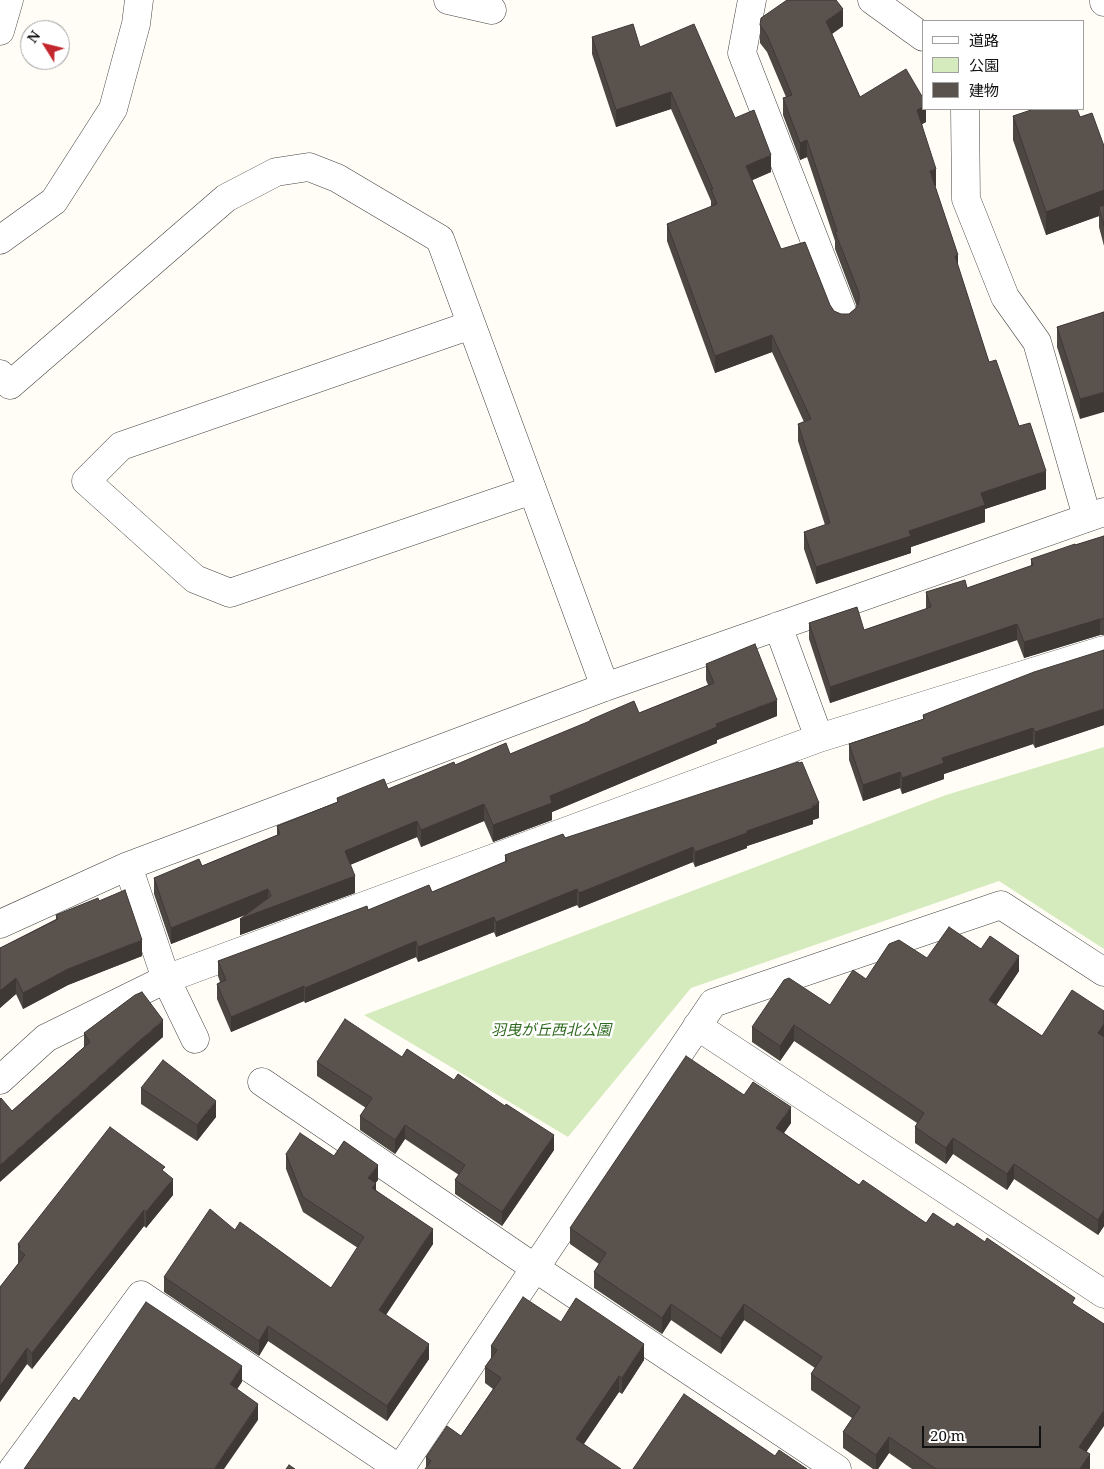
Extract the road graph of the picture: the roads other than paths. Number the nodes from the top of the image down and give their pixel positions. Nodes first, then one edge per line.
1 (9, 0) edge
2 (138, 0) edge
3 (448, 0) edge
4 (752, 0) edge
5 (872, 0) edge
6 (492, 10) dead end
7 (0, 31) edge
8 (922, 36) edge
9 (965, 110) edge
10 (0, 240) edge
11 (844, 316) edge
12 (471, 325) junction
13 (0, 374) edge
14 (532, 490) junction
15 (1096, 515) edge
16 (778, 626) junction
17 (1104, 650) edge
18 (605, 687) junction
19 (819, 738) junction
20 (128, 866) junction
21 (0, 924) edge
22 (1104, 972) edge
23 (166, 979) junction
24 (697, 1026) junction
25 (196, 1039) dead end
26 (0, 1080) edge
27 (262, 1082) dead end
28 (535, 1268) junction
29 (1104, 1294) edge
30 (13, 1469) edge
31 (400, 1469) edge
32 (837, 1469) edge

1 - 7 street
2 - 10 street
3 - 6 street
4 - 11 street
5 - 8 street
9 - 15 street
12 - 13 street
12 - 14 street
12 - 14 street
14 - 18 street
15 - 16 street
16 - 18 street
16 - 19 street
17 - 19 street
18 - 20 street
19 - 23 street
20 - 21 street
20 - 23 street
22 - 24 street
23 - 25 street
23 - 26 street
24 - 28 street
24 - 29 street
27 - 28 street
28 - 31 street
28 - 32 street
30 - 31 street

